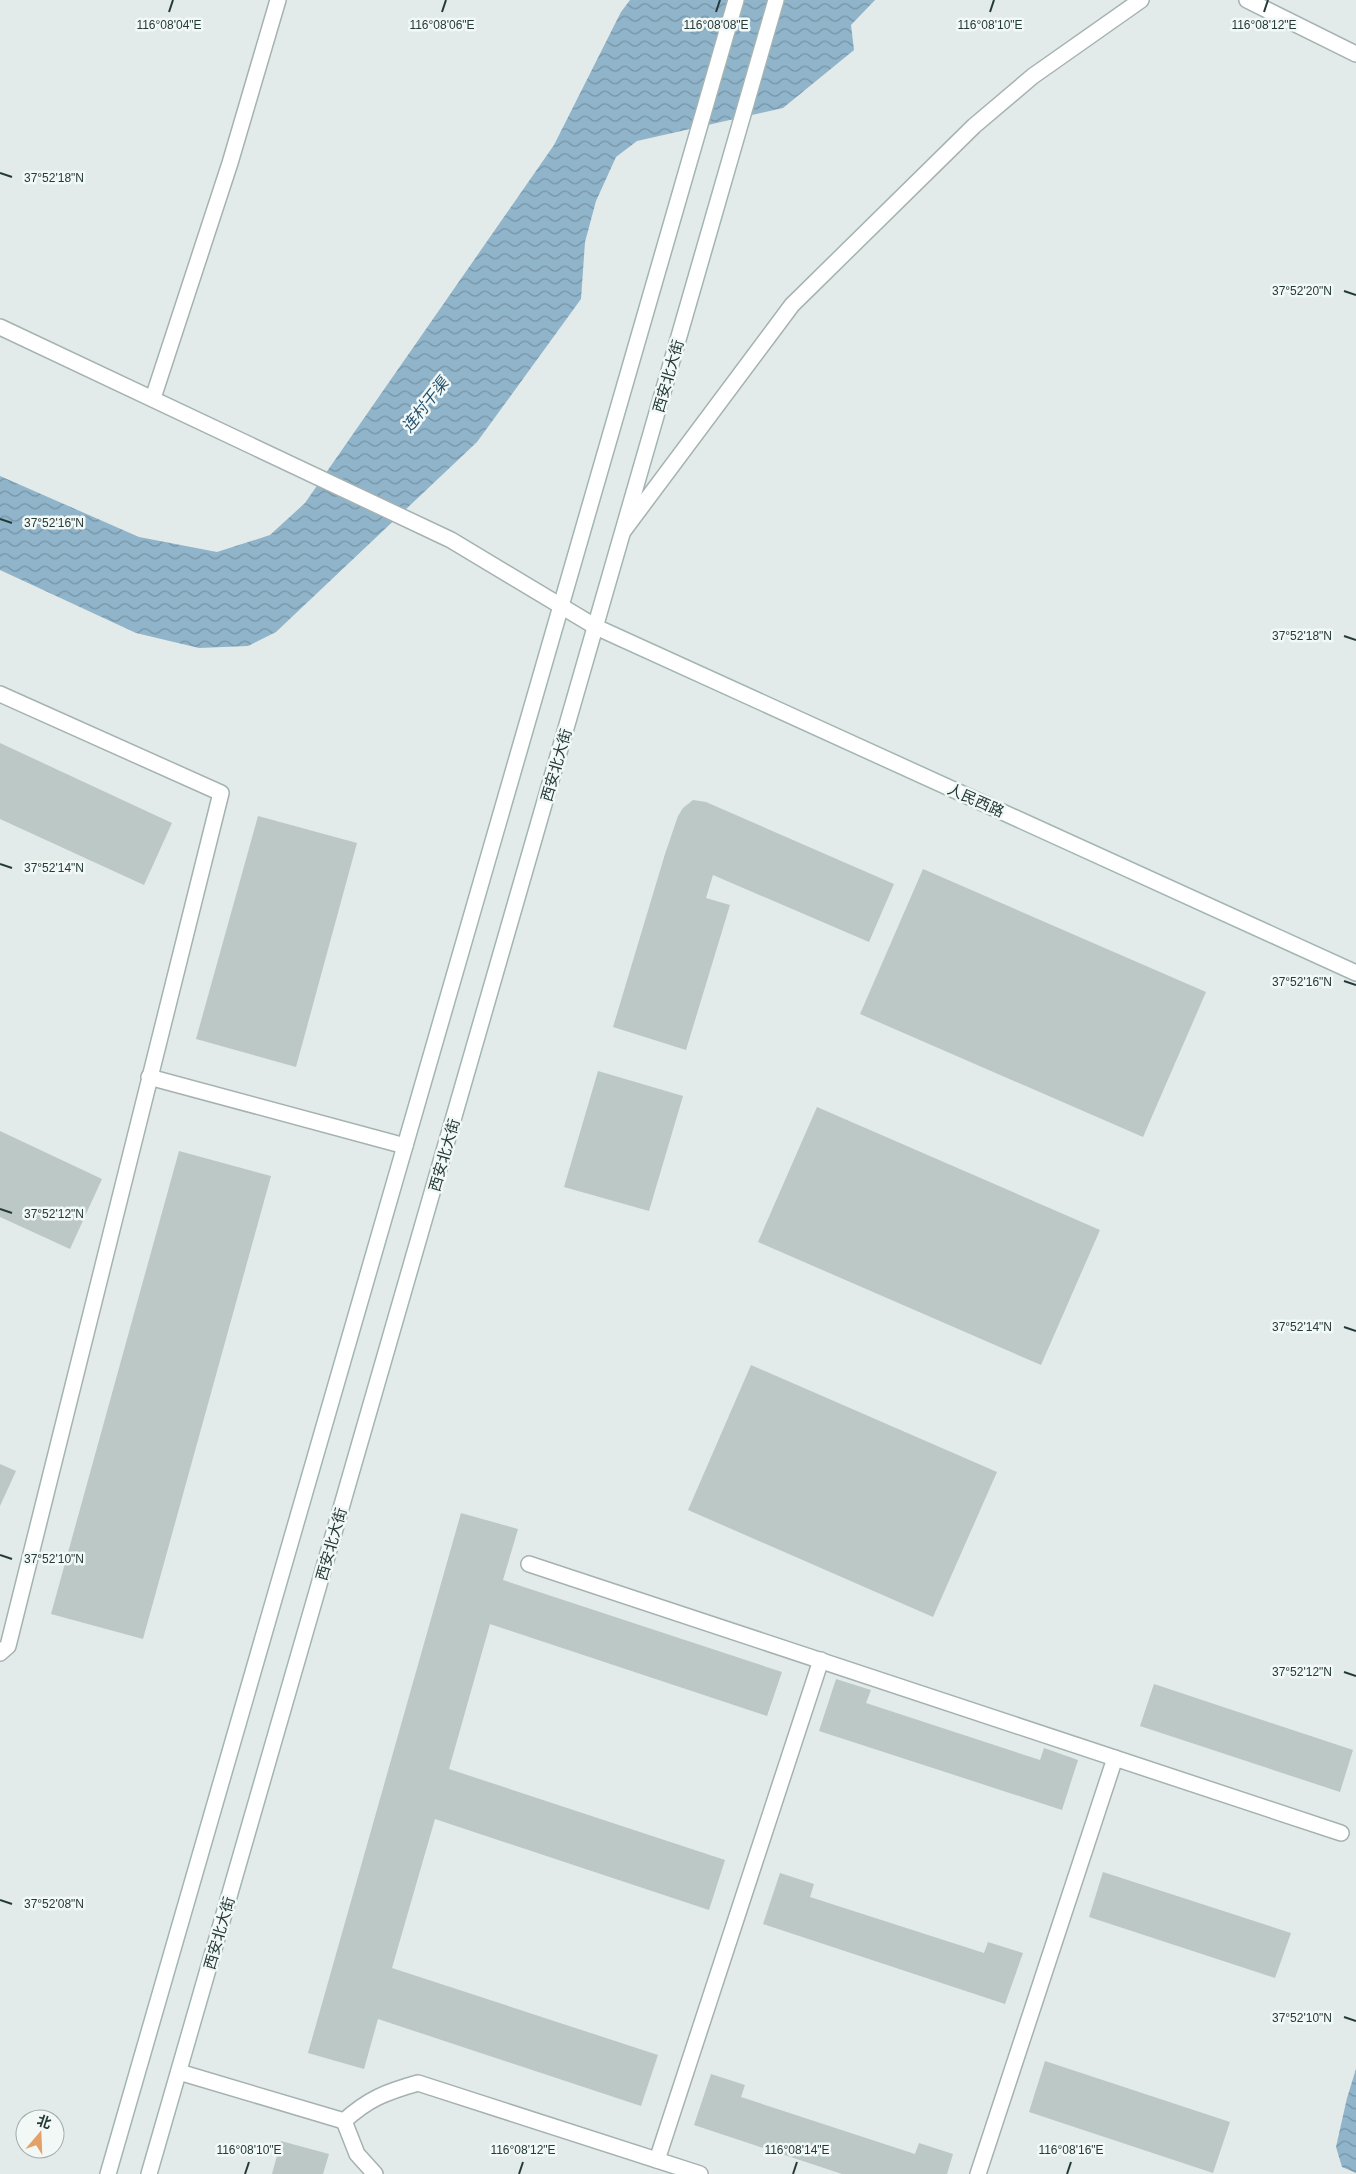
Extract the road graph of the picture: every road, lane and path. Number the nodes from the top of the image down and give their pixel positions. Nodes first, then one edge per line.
1 (278, 0) edge
2 (736, 0) edge
3 (776, 0) edge
4 (1141, 0) edge
5 (1246, 0) edge
6 (1356, 54) edge
7 (0, 327) edge
8 (153, 398) junction
9 (624, 531) junction
10 (561, 607) junction
11 (596, 627) junction
12 (0, 694) edge
13 (1356, 973) edge
14 (150, 1077) junction
15 (405, 1146) junction
16 (529, 1564) dead end
17 (0, 1653) edge
18 (821, 1660) junction
19 (1115, 1758) junction
20 (1341, 1833) dead end
21 (178, 2072) junction
22 (344, 2121) junction
23 (657, 2160) junction
24 (108, 2174) edge
25 (149, 2174) edge
26 (375, 2174) edge
27 (700, 2174) edge
28 (978, 2174) edge

1 - 8 main road
2 - 10 main road
3 - 9 main road, 西安北大街
4 - 9 main road
5 - 6 main road
7 - 8 main road, 人民西路
8 - 10 main road, 人民西路
9 - 11 main road, 西安北大街
10 - 11 main road, 人民西路
10 - 15 main road
11 - 13 main road, 人民西路
11 - 21 main road, 西安北大街
12 - 14 main road
14 - 15 main road
14 - 17 main road
15 - 24 main road
16 - 18 main road
18 - 19 main road
18 - 23 main road
19 - 20 main road
19 - 28 main road
21 - 22 main road
21 - 25 main road, 西安北大街
22 - 23 main road
22 - 26 main road
23 - 27 main road

